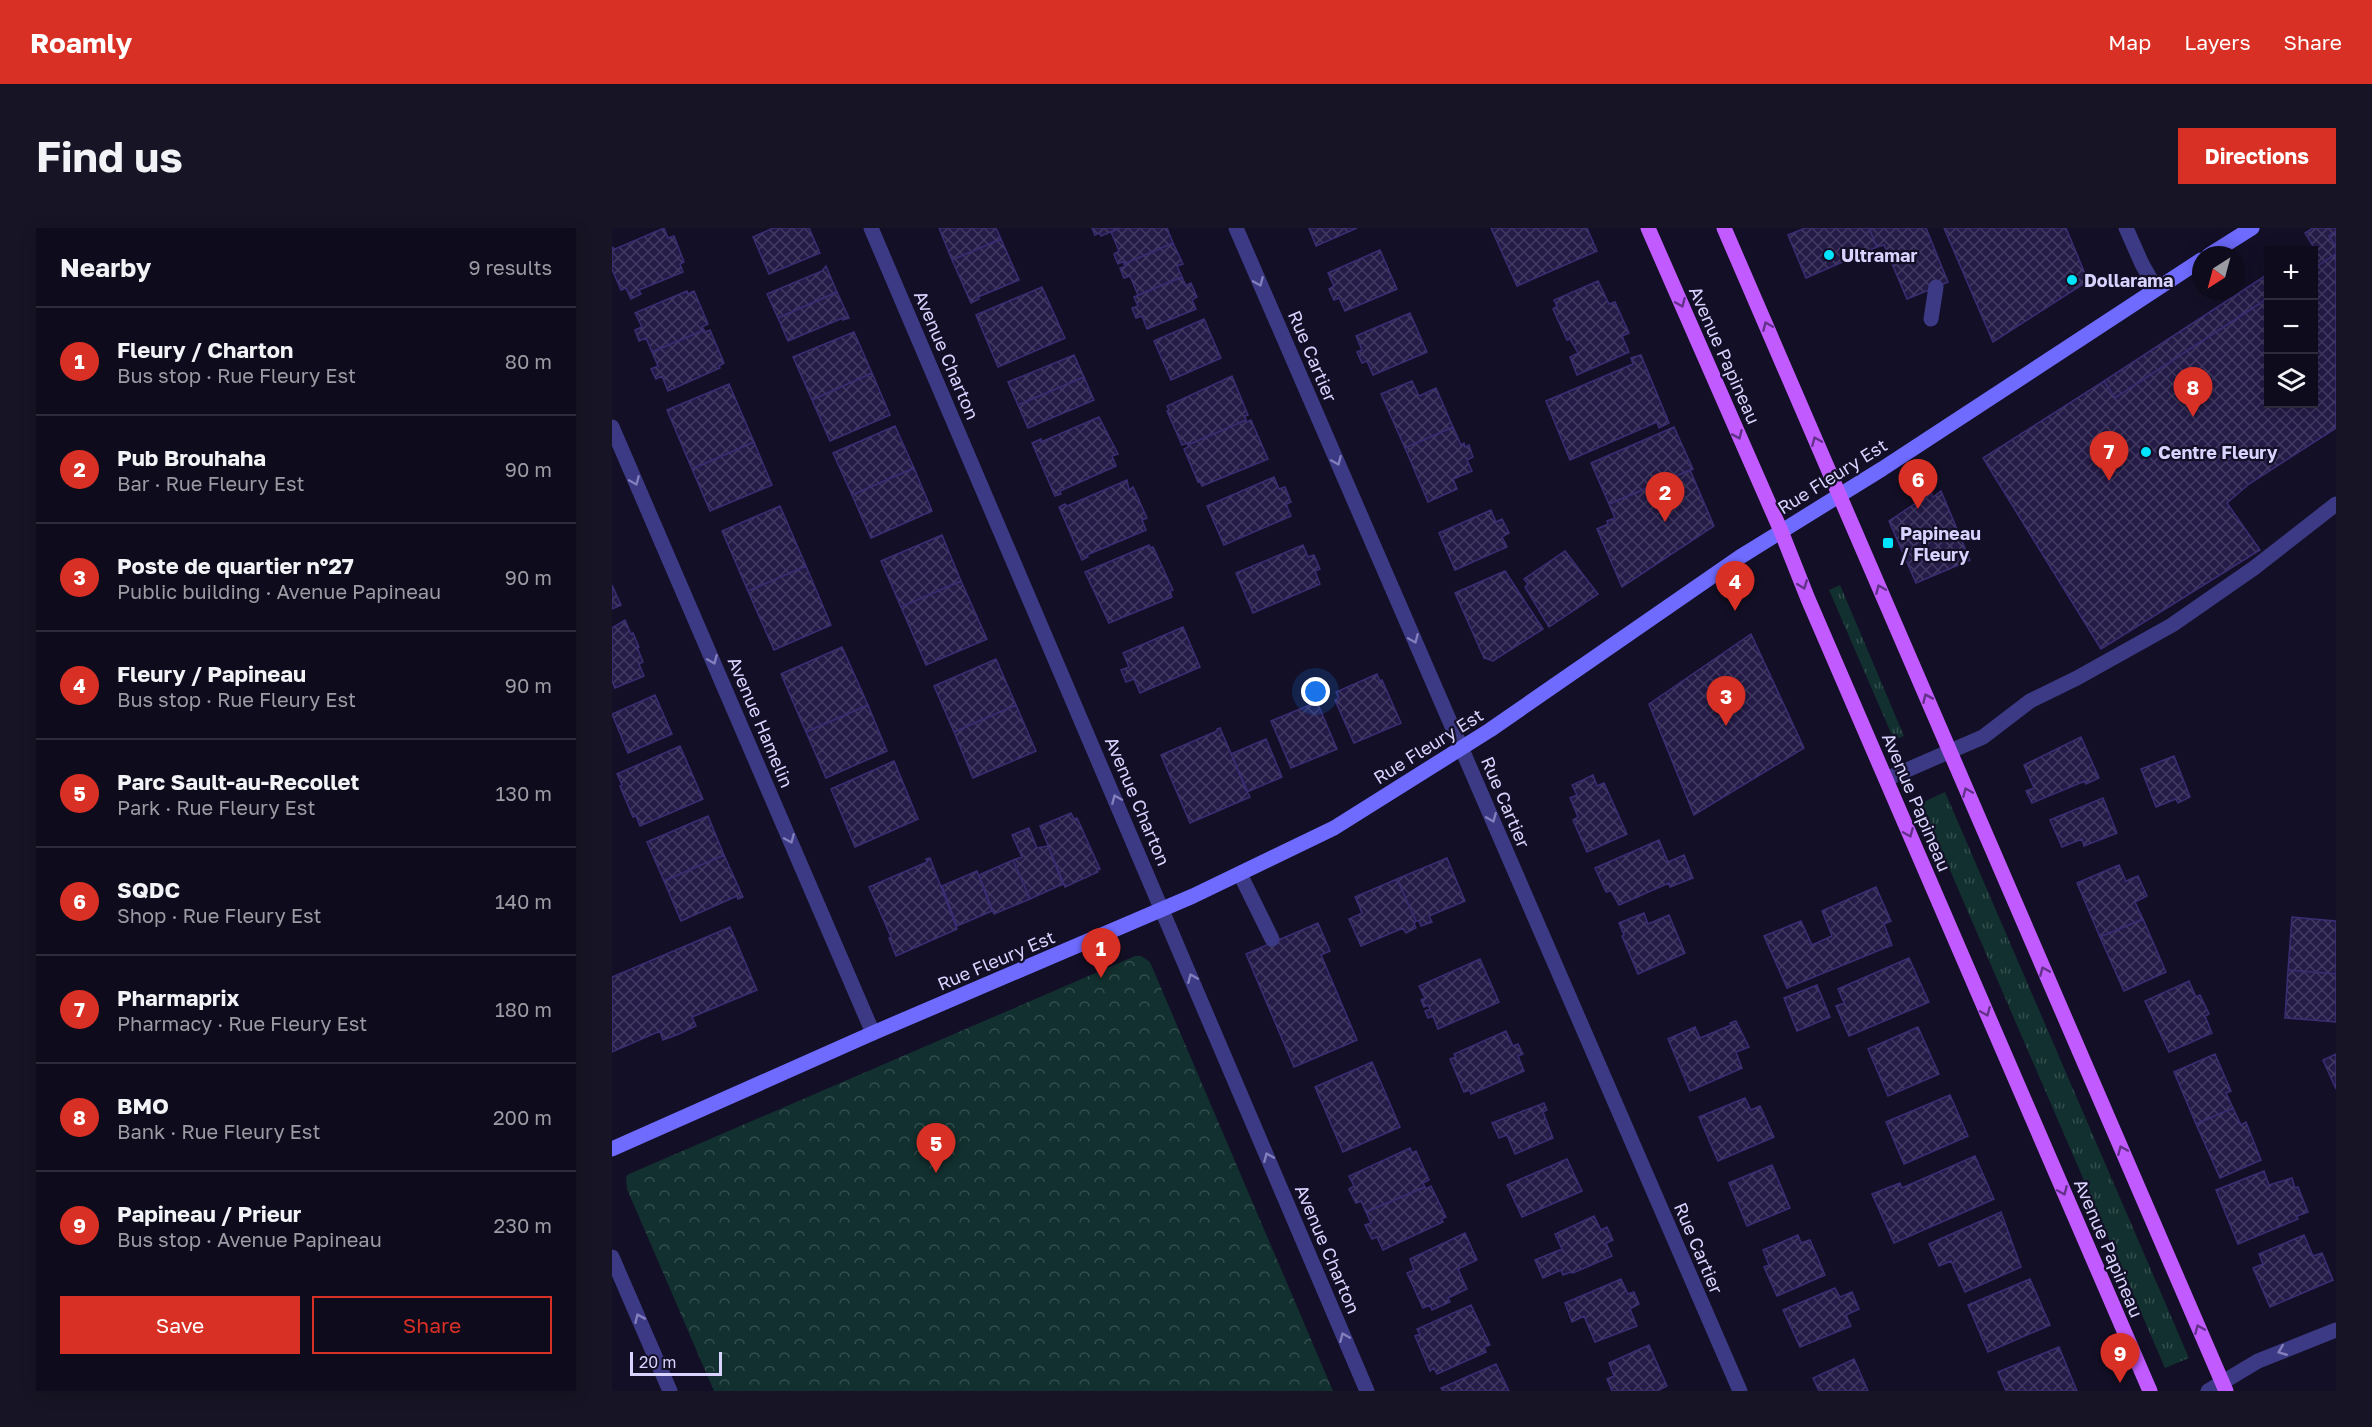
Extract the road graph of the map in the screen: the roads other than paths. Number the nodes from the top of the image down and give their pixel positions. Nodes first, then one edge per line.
1 (872, 228) edge
2 (1236, 228) edge
3 (1648, 228) edge
4 (1724, 228) edge
5 (2126, 228) edge
6 (2252, 228) edge
7 (2223, 246) edge
8 (2192, 266) edge
9 (1936, 287) dead end
10 (2156, 289) junction
11 (1931, 319) dead end
12 (612, 427) edge
13 (1839, 495) junction
14 (2336, 504) edge
15 (1781, 531) junction
16 (1461, 748) junction
17 (1950, 752) junction
18 (1886, 779) junction
19 (1240, 874) junction
20 (1163, 909) junction
21 (1272, 939) dead end
22 (873, 1033) junction
23 (612, 1149) edge
24 (612, 1257) edge
25 (2336, 1330) edge
26 (2224, 1387) edge
27 (670, 1391) edge
28 (1367, 1391) edge
29 (1740, 1391) edge
30 (2150, 1391) edge
31 (2208, 1391) edge

20 -> 1 street, Avenue Charton
2 -> 16 street, Rue Cartier
3 -> 15 main road, Avenue Papineau
13 -> 4 main road
5 - 10 street
6 - 7 street
8 - 10 street, Rue Fleury Est
9 - 11 street
10 - 13 street, Rue Fleury Est
12 -> 22 street, Avenue Hamelin
13 - 15 street, Rue Fleury Est
17 -> 13 main road
14 - 17 street
15 - 16 street, Rue Fleury Est
15 -> 18 main road, Avenue Papineau
16 - 19 street, Rue Fleury Est
16 -> 29 street, Rue Cartier
17 - 18 street
26 -> 17 main road
18 -> 30 main road, Avenue Papineau
19 - 20 street, Rue Fleury Est
19 - 21 street
20 - 22 street, Rue Fleury Est
28 -> 20 street, Avenue Charton
22 - 23 street, Rue Fleury Est
27 -> 24 street
25 -> 26 street
26 - 31 street

